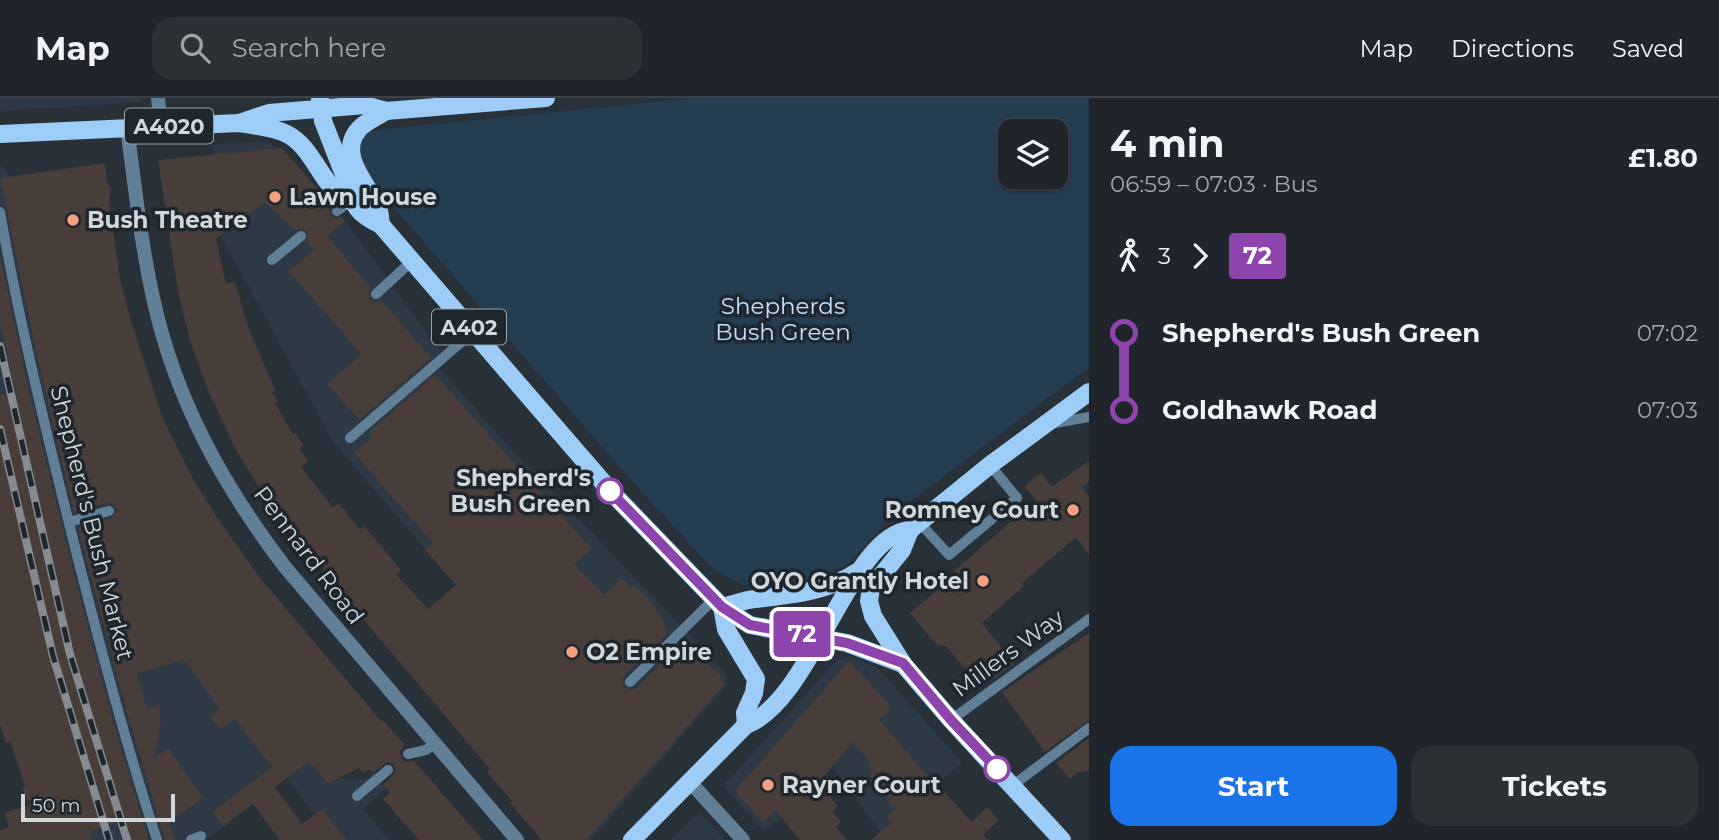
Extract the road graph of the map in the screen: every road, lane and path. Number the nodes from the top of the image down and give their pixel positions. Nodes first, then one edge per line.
1 (158, 98) edge
2 (546, 98) edge
3 (361, 102) edge
4 (320, 104) edge
5 (386, 111) junction
6 (239, 123) junction
7 (161, 127) junction
8 (127, 128) junction
9 (0, 134) edge
10 (344, 206) junction
11 (0, 212) edge
12 (381, 225) junction
13 (301, 236) dead end
14 (272, 261) dead end
15 (412, 261) junction
16 (376, 293) dead end
17 (473, 332) junction
18 (1089, 392) edge
19 (1089, 417) edge
20 (1044, 426) junction
21 (351, 438) dead end
22 (990, 465) junction
23 (109, 512) dead end
24 (69, 522) junction
25 (914, 526) junction
26 (860, 570) junction
27 (718, 603) junction
28 (1089, 619) edge
29 (820, 638) junction
30 (903, 663) junction
31 (630, 682) dead end
32 (951, 720) junction
33 (746, 725) junction
34 (1089, 728) edge
35 (435, 743) junction
36 (408, 754) dead end
37 (388, 770) dead end
38 (690, 782) junction
39 (1012, 786) junction
40 (357, 796) dead end
41 (157, 840) edge
42 (517, 840) edge
43 (632, 840) edge
44 (743, 840) edge
45 (1062, 840) edge

1 - 7 street
2 - 5 main road
3 - 4 main road, A4020
3 - 5 main road
4 - 6 main road, A4020
4 - 10 main road
5 - 12 main road, A402
6 - 7 main road, A4020
6 - 10 main road, A4020
7 - 8 main road, A4020
8 - 9 main road, A4020
8 - 35 street, Pennard Road
10 - 12 main road
11 - 24 lane, Shepherd's Bush Market
12 - 15 main road, A402
13 - 14 lane
15 - 16 lane
15 - 17 main road, A402
17 - 21 lane
17 - 27 main road, A402
18 - 20 main road
19 - 20 lane
20 - 22 main road
22 - 25 main road
22 - 25 lane
23 - 24 lane
24 - 41 lane, Shepherd's Bush Market
25 - 26 main road
25 - 30 main road
26 - 27 main road
26 - 29 main road
27 - 29 main road
27 - 31 lane
27 - 33 main road, A402
28 - 32 lane, Millers Way
29 - 30 main road
29 - 33 main road
30 - 32 main road
32 - 39 main road
33 - 38 main road
34 - 39 lane
35 - 36 lane
35 - 42 street, Pennard Road
37 - 40 lane
38 - 43 main road
38 - 44 street
39 - 45 main road

